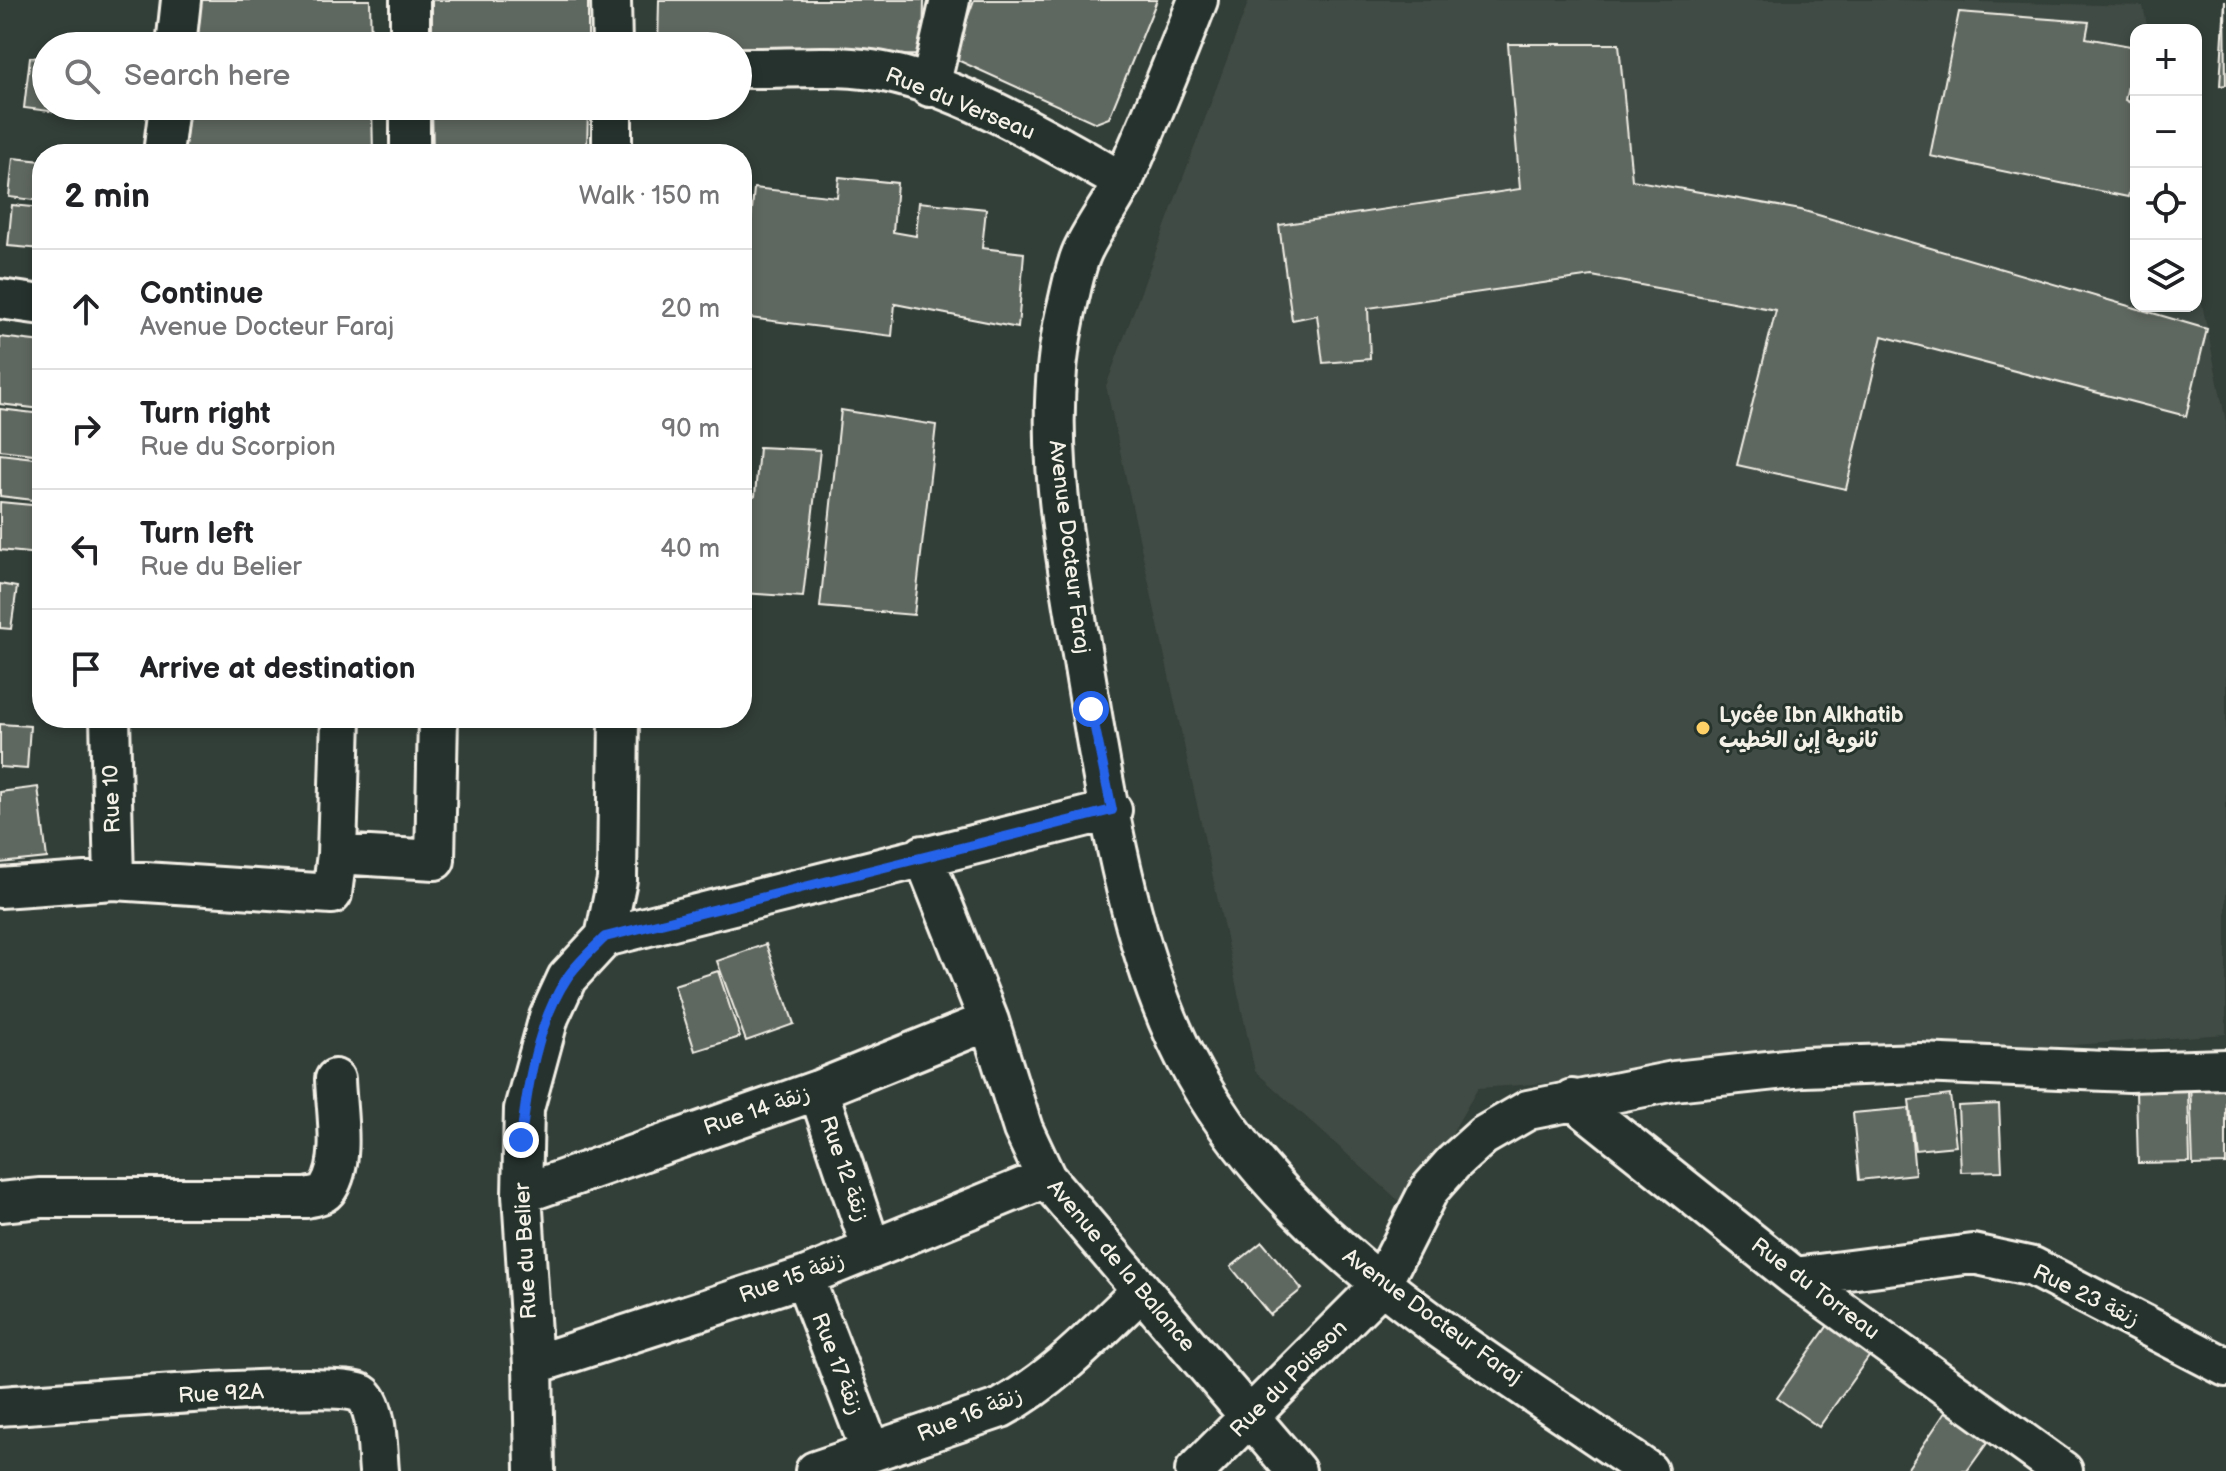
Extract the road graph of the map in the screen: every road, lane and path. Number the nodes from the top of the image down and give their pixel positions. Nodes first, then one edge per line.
1 (181, 0) edge
2 (410, 0) edge
3 (611, 0) edge
4 (950, 0) edge
5 (1198, 0) edge
6 (178, 32) edge
7 (410, 32) edge
8 (612, 32) edge
9 (752, 68) edge
10 (930, 87) junction
11 (167, 120) edge
12 (410, 120) edge
13 (612, 120) edge
14 (164, 144) edge
15 (410, 144) edge
16 (612, 144) edge
17 (1123, 182) junction
18 (0, 299) edge
19 (32, 304) edge
20 (110, 728) edge
21 (341, 728) edge
22 (438, 728) edge
23 (619, 728) edge
24 (1112, 810) junction
25 (337, 854) junction
26 (923, 855) junction
27 (114, 880) junction
28 (0, 888) edge
29 (605, 937) junction
30 (989, 1021) junction
31 (2223, 1069) edge
32 (335, 1079) dead end
33 (818, 1090) junction
34 (1572, 1099) junction
35 (1046, 1178) junction
36 (522, 1194) junction
37 (0, 1202) edge
38 (871, 1248) junction
39 (804, 1277) junction
40 (1795, 1277) junction
41 (1381, 1285) junction
42 (1140, 1292) junction
43 (533, 1365) junction
44 (2226, 1367) edge
45 (0, 1406) edge
46 (1250, 1420) junction
47 (864, 1461) edge
48 (379, 1471) edge
49 (535, 1471) edge
50 (815, 1471) edge
51 (1195, 1471) edge
52 (1296, 1471) edge
53 (1648, 1471) edge
54 (2063, 1471) edge

1 - 6 street
2 - 7 street
3 - 8 street
4 - 10 street
5 - 17 street, Avenue Docteur Faraj
9 - 10 street, Rue du Verseau
10 - 17 street, Rue du Verseau
11 - 14 street
12 - 15 street
13 - 16 street
17 - 24 street, Avenue Docteur Faraj
18 - 19 street
20 - 27 street, Rue 10
21 - 25 street
22 - 25 street
23 - 29 street
24 - 26 street
24 - 41 street, Avenue Docteur Faraj
25 - 27 street
26 - 29 street
26 - 30 street, Avenue de la Balance
27 - 28 street
29 - 36 street, Rue du Belier
30 - 33 street, Rue 14 زنقة
30 - 35 street, Avenue de la Balance
31 - 34 street, Rue du Poisson
32 - 37 street
33 - 36 street, Rue 14 زنقة
33 - 38 street, Rue 12 زنقة
34 - 40 street, Rue du Torreau
34 - 41 street, Rue du Poisson
35 - 38 street, Rue 15 زنقة
35 - 42 street, Avenue de la Balance
36 - 43 street, Rue du Belier
38 - 39 street, Rue 15 زنقة
39 - 43 street, Rue 15 زنقة
39 - 47 street, Rue 17 زنقة
40 - 44 street, Rue 23 زنقة
40 - 54 street, Rue du Torreau
41 - 46 street, Rue du Poisson
41 - 53 street, Avenue Docteur Faraj
42 - 46 street, Avenue de la Balance
42 - 47 street, Rue 16 زنقة
43 - 49 street, Rue du Belier
45 - 48 street, Rue 92A
46 - 51 street, Rue du Poisson
46 - 52 street, Avenue de la Balance
47 - 50 street, Rue 16 زنقة

